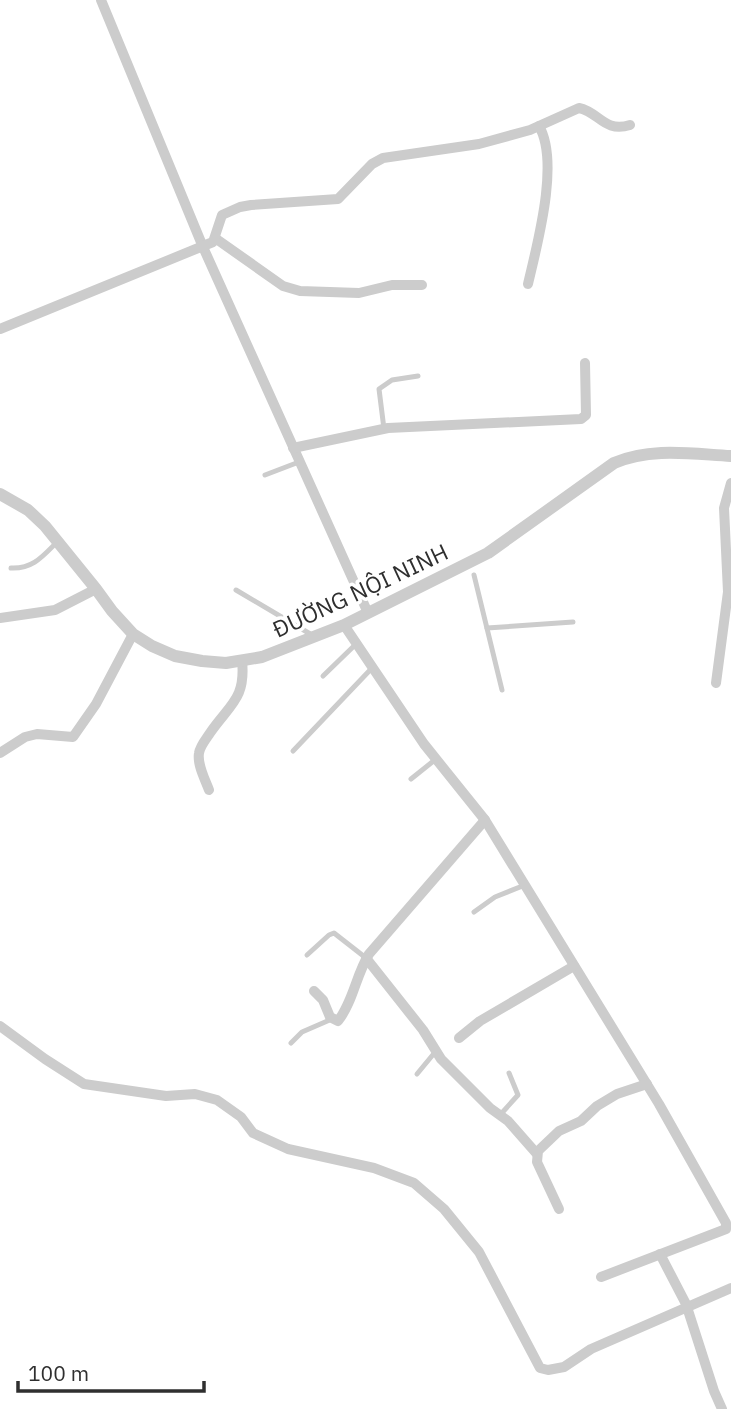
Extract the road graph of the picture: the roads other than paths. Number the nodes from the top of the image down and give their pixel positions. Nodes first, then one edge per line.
1 (101, 0) edge
2 (630, 125) dead end
3 (538, 126) junction
4 (215, 238) junction
5 (202, 247) junction
6 (528, 284) dead end
7 (422, 285) dead end
8 (0, 328) edge
9 (585, 363) dead end
10 (418, 376) dead end
11 (384, 429) junction
12 (293, 448) junction
13 (731, 456) edge
14 (299, 462) junction
15 (265, 475) dead end
16 (731, 483) edge
17 (0, 494) edge
18 (57, 542) junction
19 (11, 568) dead end
20 (473, 568) junction
21 (96, 589) junction
22 (236, 590) dead end
23 (368, 613) junction
24 (0, 618) edge
25 (573, 622) dead end
26 (344, 625) junction
27 (487, 628) junction
28 (133, 634) junction
29 (315, 636) junction
30 (356, 645) junction
31 (242, 660) junction
32 (372, 668) junction
33 (323, 676) dead end
34 (716, 683) dead end
35 (502, 690) dead end
36 (293, 751) dead end
37 (0, 753) edge
38 (436, 760) junction
39 (411, 779) dead end
40 (209, 790) dead end
41 (485, 820) junction
42 (525, 885) junction
43 (474, 912) dead end
44 (307, 955) dead end
45 (366, 958) junction
46 (574, 966) junction
47 (314, 991) dead end
48 (332, 1019) junction
49 (0, 1026) edge
50 (459, 1038) dead end
51 (291, 1043) dead end
52 (436, 1051) junction
53 (509, 1073) dead end
54 (417, 1074) dead end
55 (647, 1084) junction
56 (500, 1115) junction
57 (537, 1154) junction
58 (559, 1209) dead end
59 (660, 1254) junction
60 (601, 1277) dead end
61 (731, 1288) edge
62 (687, 1307) junction
63 (722, 1409) edge

1 - 5 street
2 - 3 street
3 - 4 street
3 - 6 street
4 - 5 street
4 - 7 street
5 - 8 street
5 - 12 street
9 - 11 street
10 - 11 lane
11 - 12 street
12 - 14 street
13 - 20 street, ĐƯỜNG NỘI NINH
14 - 15 lane
14 - 23 street
16 - 34 street
17 - 18 street, ĐƯỜNG NỘI NINH
18 - 19 lane
18 - 21 street, ĐƯỜNG NỘI NINH
20 - 23 street, ĐƯỜNG NỘI NINH
20 - 27 lane
21 - 24 street
21 - 28 street, ĐƯỜNG NỘI NINH
22 - 29 lane
23 - 26 street, ĐƯỜNG NỘI NINH
25 - 27 lane
26 - 29 street, ĐƯỜNG NỘI NINH
26 - 30 street
27 - 35 lane
28 - 31 street, ĐƯỜNG NỘI NINH
28 - 37 street
29 - 31 street, ĐƯỜNG NỘI NINH
30 - 32 street
30 - 33 lane
31 - 40 street
32 - 36 lane
32 - 38 street
38 - 39 lane
38 - 41 street
41 - 42 street
41 - 45 street
42 - 43 lane
42 - 46 street
44 - 45 lane
45 - 48 street
45 - 52 street
46 - 50 street
46 - 55 street
47 - 48 street
48 - 51 lane
49 - 62 street
52 - 54 lane
52 - 56 street
53 - 56 lane
55 - 57 street
55 - 59 street
56 - 57 street
57 - 58 street
59 - 60 street
59 - 62 street
61 - 62 street
62 - 63 street

